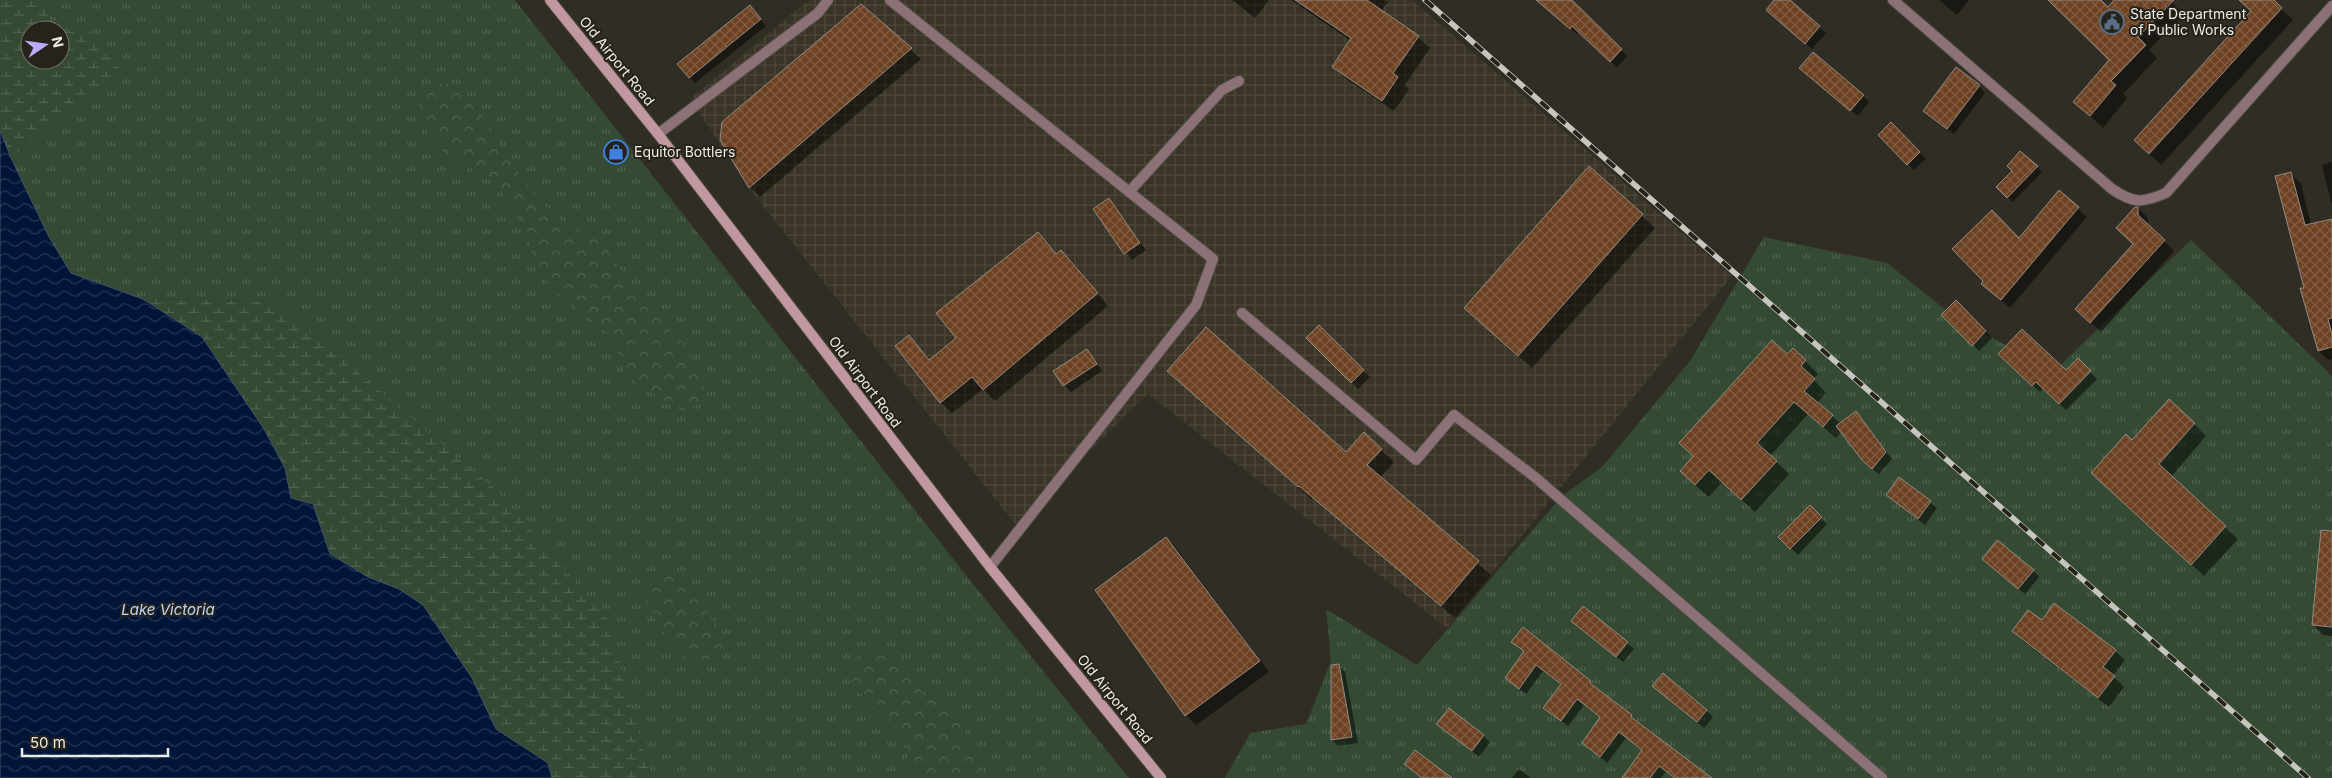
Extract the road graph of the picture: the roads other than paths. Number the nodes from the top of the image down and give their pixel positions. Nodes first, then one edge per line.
1 (550, 0) edge
2 (828, 0) edge
3 (890, 0) edge
4 (1894, 0) edge
5 (2332, 6) edge
6 (1238, 81) dead end
7 (658, 134) junction
8 (1129, 192) junction
9 (1242, 313) dead end
10 (990, 567) junction
11 (1161, 778) edge
12 (1882, 778) edge

1 - 7 main road, Old Airport Road
2 - 7 street
3 - 8 street
4 - 5 street
6 - 8 street
7 - 10 main road, Old Airport Road
8 - 10 street
9 - 12 street
10 - 11 main road, Old Airport Road

